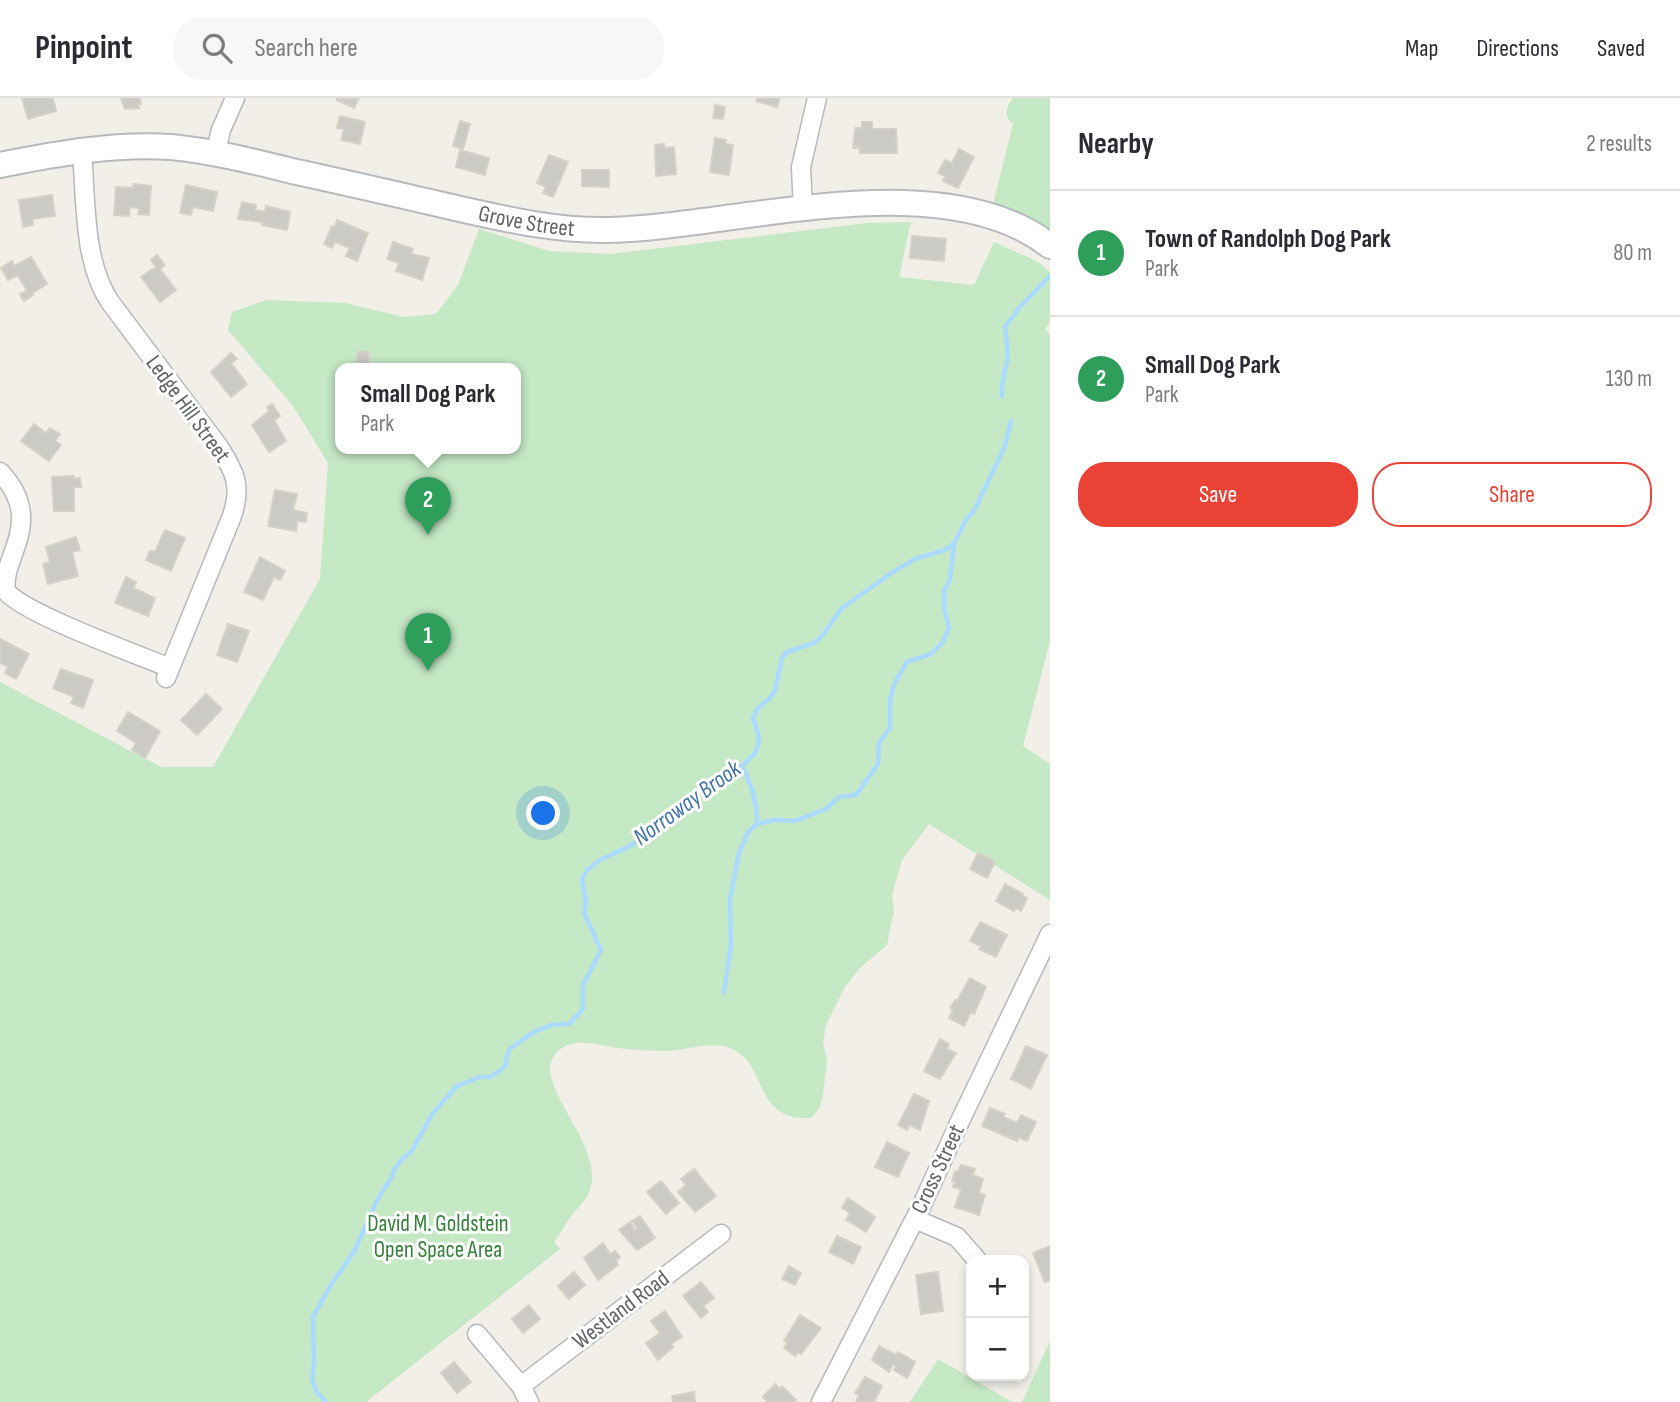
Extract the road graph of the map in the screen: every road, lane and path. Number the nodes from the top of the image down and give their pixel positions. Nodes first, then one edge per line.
1 (235, 98) edge
2 (817, 98) edge
3 (82, 152) junction
4 (215, 154) junction
5 (0, 164) edge
6 (803, 209) junction
7 (1050, 246) edge
8 (0, 472) edge
9 (1050, 934) edge
10 (1042, 969) edge
11 (915, 1219) junction
12 (722, 1234) dead end
13 (973, 1255) edge
14 (477, 1334) dead end
15 (525, 1394) edge
16 (821, 1402) edge

1 - 4 street
2 - 6 street
3 - 4 street, Grove Street
3 - 5 street, Grove Street
3 - 8 street, Ledge Hill Street
4 - 6 street, Grove Street
6 - 7 street, Grove Street
9 - 10 street, Cross Street
10 - 11 street, Cross Street
11 - 13 street
11 - 16 street, Cross Street
12 - 15 street, Westland Road
14 - 15 street, Westland Road

